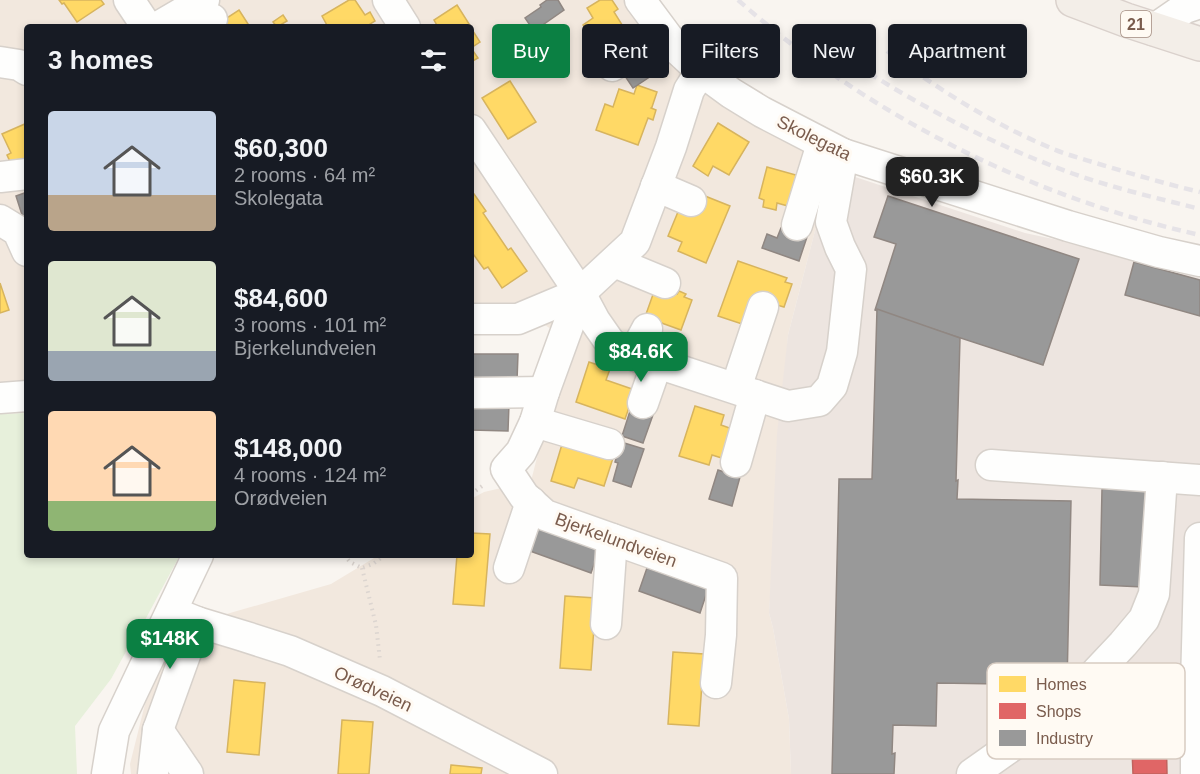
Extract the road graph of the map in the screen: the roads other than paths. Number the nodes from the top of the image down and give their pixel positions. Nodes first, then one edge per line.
1 (129, 0) edge
2 (640, 0) edge
3 (1073, 0) edge
4 (1200, 3) edge
5 (205, 15) edge
6 (145, 24) edge
7 (170, 24) edge
8 (1153, 30) junction
9 (670, 40) joint
10 (1200, 44) edge
11 (681, 51) edge
12 (0, 62) edge
13 (24, 68) edge
14 (697, 78) edge
15 (711, 78) edge
16 (474, 136) edge
17 (832, 149) junction
18 (24, 174) edge
19 (0, 177) edge
20 (656, 186) junction
21 (691, 201) dead end
22 (797, 225) dead end
23 (1200, 261) edge
24 (614, 262) junction
25 (665, 283) dead end
26 (580, 293) junction
27 (763, 307) dead end
28 (474, 320) edge
29 (647, 330) dead end
30 (645, 359) junction
31 (544, 392) junction
32 (474, 393) edge
33 (751, 394) junction
34 (24, 396) edge
35 (0, 398) edge
36 (643, 403) dead end
37 (535, 422) junction
38 (609, 444) dead end
39 (736, 462) dead end
40 (991, 465) dead end
41 (1161, 477) junction
42 (1200, 480) edge
43 (531, 502) junction
44 (1200, 538) edge
45 (612, 539) junction
46 (197, 558) edge
47 (509, 568) dead end
48 (184, 617) junction
49 (606, 624) dead end
50 (1105, 663) edge
51 (716, 683) dead end
52 (1196, 684) junction
53 (1185, 686) edge
54 (158, 730) junction
55 (993, 759) edge
56 (107, 774) edge
57 (153, 774) edge
58 (188, 774) edge
59 (542, 774) edge
60 (972, 774) edge
61 (1196, 774) edge

1 - 6 street
2 - 9 street, Skolegata
3 - 8 main road, 21
4 - 8 street
5 - 7 street
8 - 10 main road, 21
9 - 11 street, Skolegata
12 - 13 street
14 - 20 street, Bjerkelundveien
15 - 17 street, Skolegata
16 - 26 street
17 - 22 street
17 - 23 street, Skolegata
17 - 33 street
18 - 19 street
20 - 21 street
20 - 24 street, Bjerkelundveien
24 - 25 street
24 - 26 street, Bjerkelundveien
26 - 28 street
26 - 30 street
26 - 31 street, Bjerkelundveien
27 - 33 street
29 - 30 street
30 - 33 street
30 - 36 street
31 - 32 street
31 - 37 street, Bjerkelundveien
33 - 39 street
34 - 35 street
37 - 38 street
37 - 43 street, Bjerkelundveien
40 - 41 street
41 - 42 street
41 - 50 street
43 - 45 street, Bjerkelundveien
43 - 47 street
44 - 52 street
45 - 49 street
45 - 51 street, Bjerkelundveien
46 - 48 street
48 - 54 street
48 - 56 street
48 - 59 street, Orødveien
52 - 53 street
52 - 61 street
54 - 57 street
54 - 58 street
55 - 60 street

